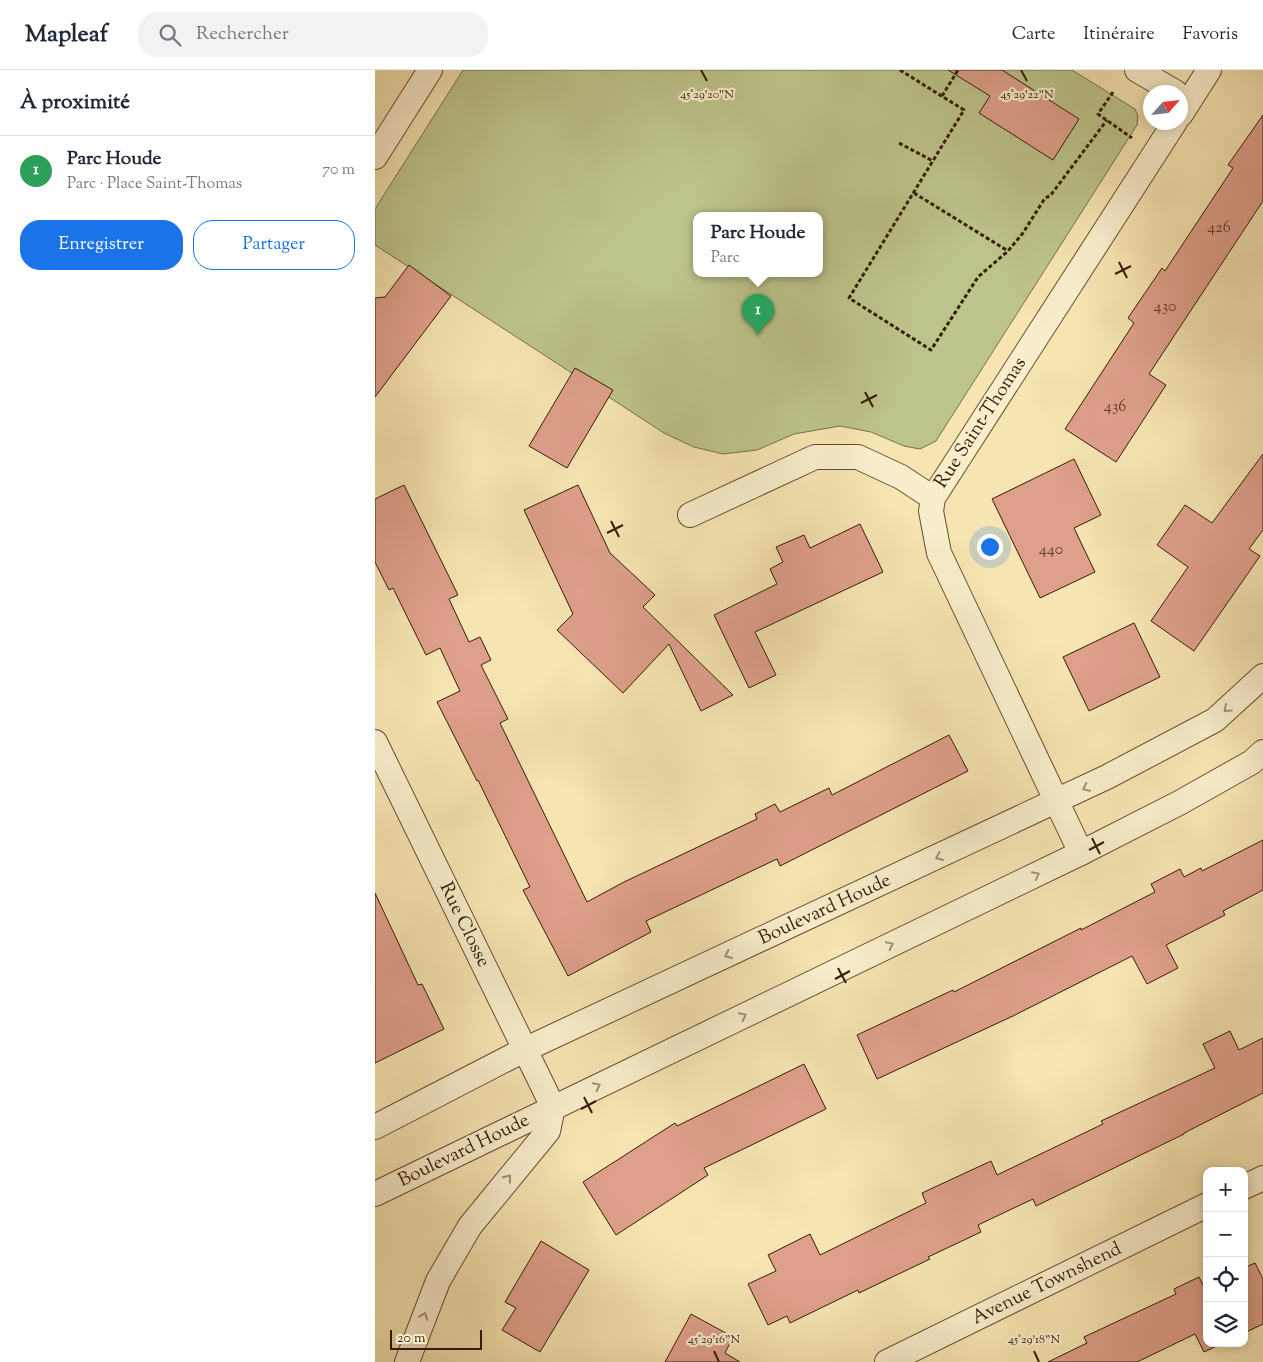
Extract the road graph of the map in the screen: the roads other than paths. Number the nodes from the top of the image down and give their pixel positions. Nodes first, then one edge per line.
1 (430, 70) edge
2 (1137, 70) edge
3 (1209, 70) edge
4 (1158, 85) edge
5 (1188, 93) edge
6 (1170, 130) edge
7 (375, 157) edge
8 (933, 498) junction
9 (690, 515) dead end
10 (1263, 676) edge
11 (375, 742) edge
12 (1263, 752) edge
13 (1057, 802) junction
14 (1081, 853) junction
15 (524, 1050) junction
16 (553, 1108) junction
17 (375, 1127) edge
18 (1263, 1178) edge
19 (1248, 1185) edge
20 (375, 1194) edge
21 (1203, 1207) edge
22 (407, 1362) edge
23 (887, 1362) edge

1 - 7 street
2 - 4 street
3 - 5 street
6 - 8 street, Rue Saint-Thomas
8 - 9 street
8 - 13 street, Rue Saint-Thomas
10 -> 13 street, Boulevard Houde
11 - 15 street, Rue Closse
12 - 14 street, Boulevard Houde
13 - 14 street, Rue Saint-Thomas
13 -> 15 street, Boulevard Houde
16 -> 14 street, Boulevard Houde
15 - 16 street, Rue Closse
15 - 17 street, Boulevard Houde
16 - 20 street, Boulevard Houde
22 -> 16 street, Boulevard Houde
18 - 19 street
21 - 23 street, Avenue Townshend

